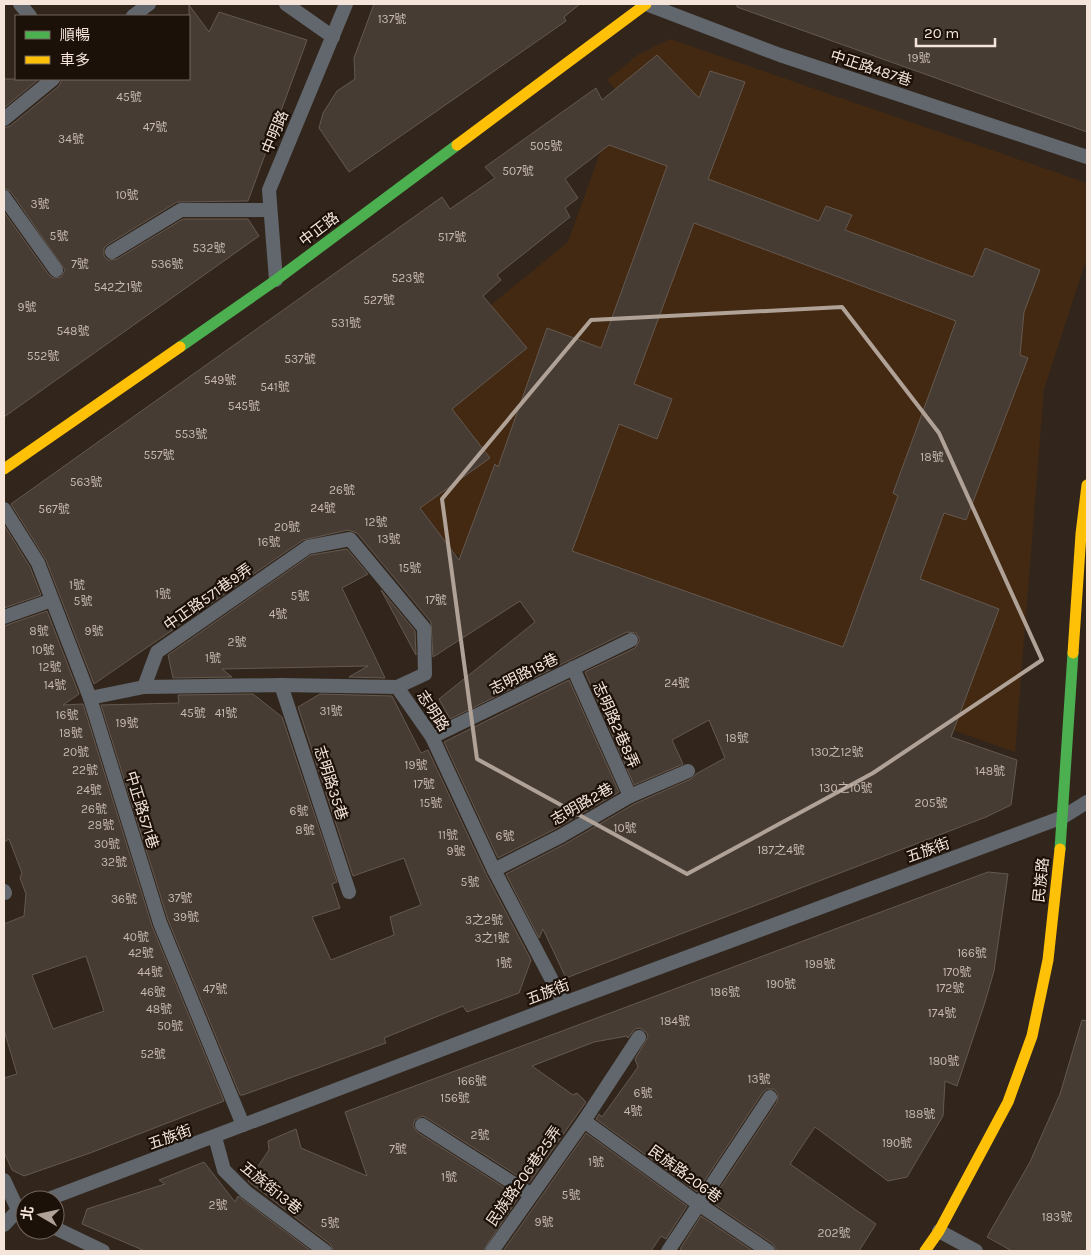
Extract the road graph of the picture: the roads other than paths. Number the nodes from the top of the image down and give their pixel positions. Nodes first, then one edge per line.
1 (20, 4) edge
2 (149, 4) edge
3 (286, 4) edge
4 (346, 4) edge
5 (646, 4) edge
6 (29, 15) edge
7 (134, 15) edge
8 (333, 37) junction
9 (52, 80) edge
10 (4, 119) edge
11 (1087, 157) edge
12 (4, 197) edge
13 (270, 210) junction
14 (112, 252) dead end
15 (56, 270) dead end
16 (276, 280) junction
17 (4, 470) edge
18 (1087, 485) edge
19 (4, 509) edge
20 (52, 600) junction
21 (4, 616) edge
22 (632, 640) dead end
23 (573, 668) junction
24 (281, 685) junction
25 (144, 687) junction
26 (397, 687) junction
27 (90, 698) junction
28 (432, 737) junction
29 (688, 771) dead end
30 (630, 796) junction
31 (1087, 802) edge
32 (1063, 817) junction
33 (494, 870) junction
34 (349, 892) dead end
35 (564, 1003) junction
36 (639, 1037) dead end
37 (770, 1097) dead end
38 (584, 1120) junction
39 (243, 1125) junction
40 (422, 1125) dead end
41 (216, 1137) junction
42 (4, 1180) edge
43 (65, 1193) edge
44 (530, 1194) junction
45 (15, 1197) edge
46 (700, 1205) junction
47 (15, 1216) edge
48 (4, 1225) edge
49 (939, 1232) junction
50 (65, 1233) edge
51 (104, 1251) edge
52 (325, 1251) edge
53 (492, 1251) edge
54 (668, 1251) edge
55 (768, 1251) edge
56 (925, 1251) edge
57 (976, 1251) edge

1 - 6 lane
2 - 7 lane
3 - 8 lane
4 - 8 lane, 中明路
5 - 11 lane, 中正路487巷
5 - 16 main road, 中正路
8 - 13 lane, 中明路
9 - 10 lane
12 - 15 lane
13 - 14 lane
13 - 16 lane, 中明路
16 - 17 main road, 中正路
18 - 32 main road, 民族路
19 - 20 lane, 中正路571巷
20 - 21 lane
20 - 27 lane, 中正路571巷
22 - 23 lane, 志明路18巷
23 - 28 lane, 志明路18巷
23 - 30 lane, 志明路2巷8弄
24 - 25 lane, 志明路
24 - 26 lane, 志明路
24 - 34 lane, 志明路35巷
25 - 26 lane, 中正路571巷9弄
25 - 27 lane, 志明路
26 - 28 lane, 志明路
27 - 39 lane, 中正路571巷
28 - 33 lane, 志明路
29 - 30 lane, 志明路2巷
30 - 33 lane, 志明路2巷
31 - 32 lane, 五族街
32 - 35 lane, 五族街
32 - 49 main road, 民族路
33 - 35 lane, 志明路
35 - 39 lane, 五族街
36 - 38 lane, 民族路206巷25弄
37 - 46 lane
38 - 44 lane, 民族路206巷25弄
38 - 46 lane, 民族路206巷
39 - 41 lane, 五族街
40 - 44 lane
41 - 43 lane, 五族街
41 - 52 lane, 五族街13巷
42 - 45 lane
44 - 53 lane, 民族路206巷25弄
46 - 54 lane
46 - 55 lane, 民族路206巷
47 - 48 lane
49 - 56 main road, 民族路
49 - 57 lane
50 - 51 lane

